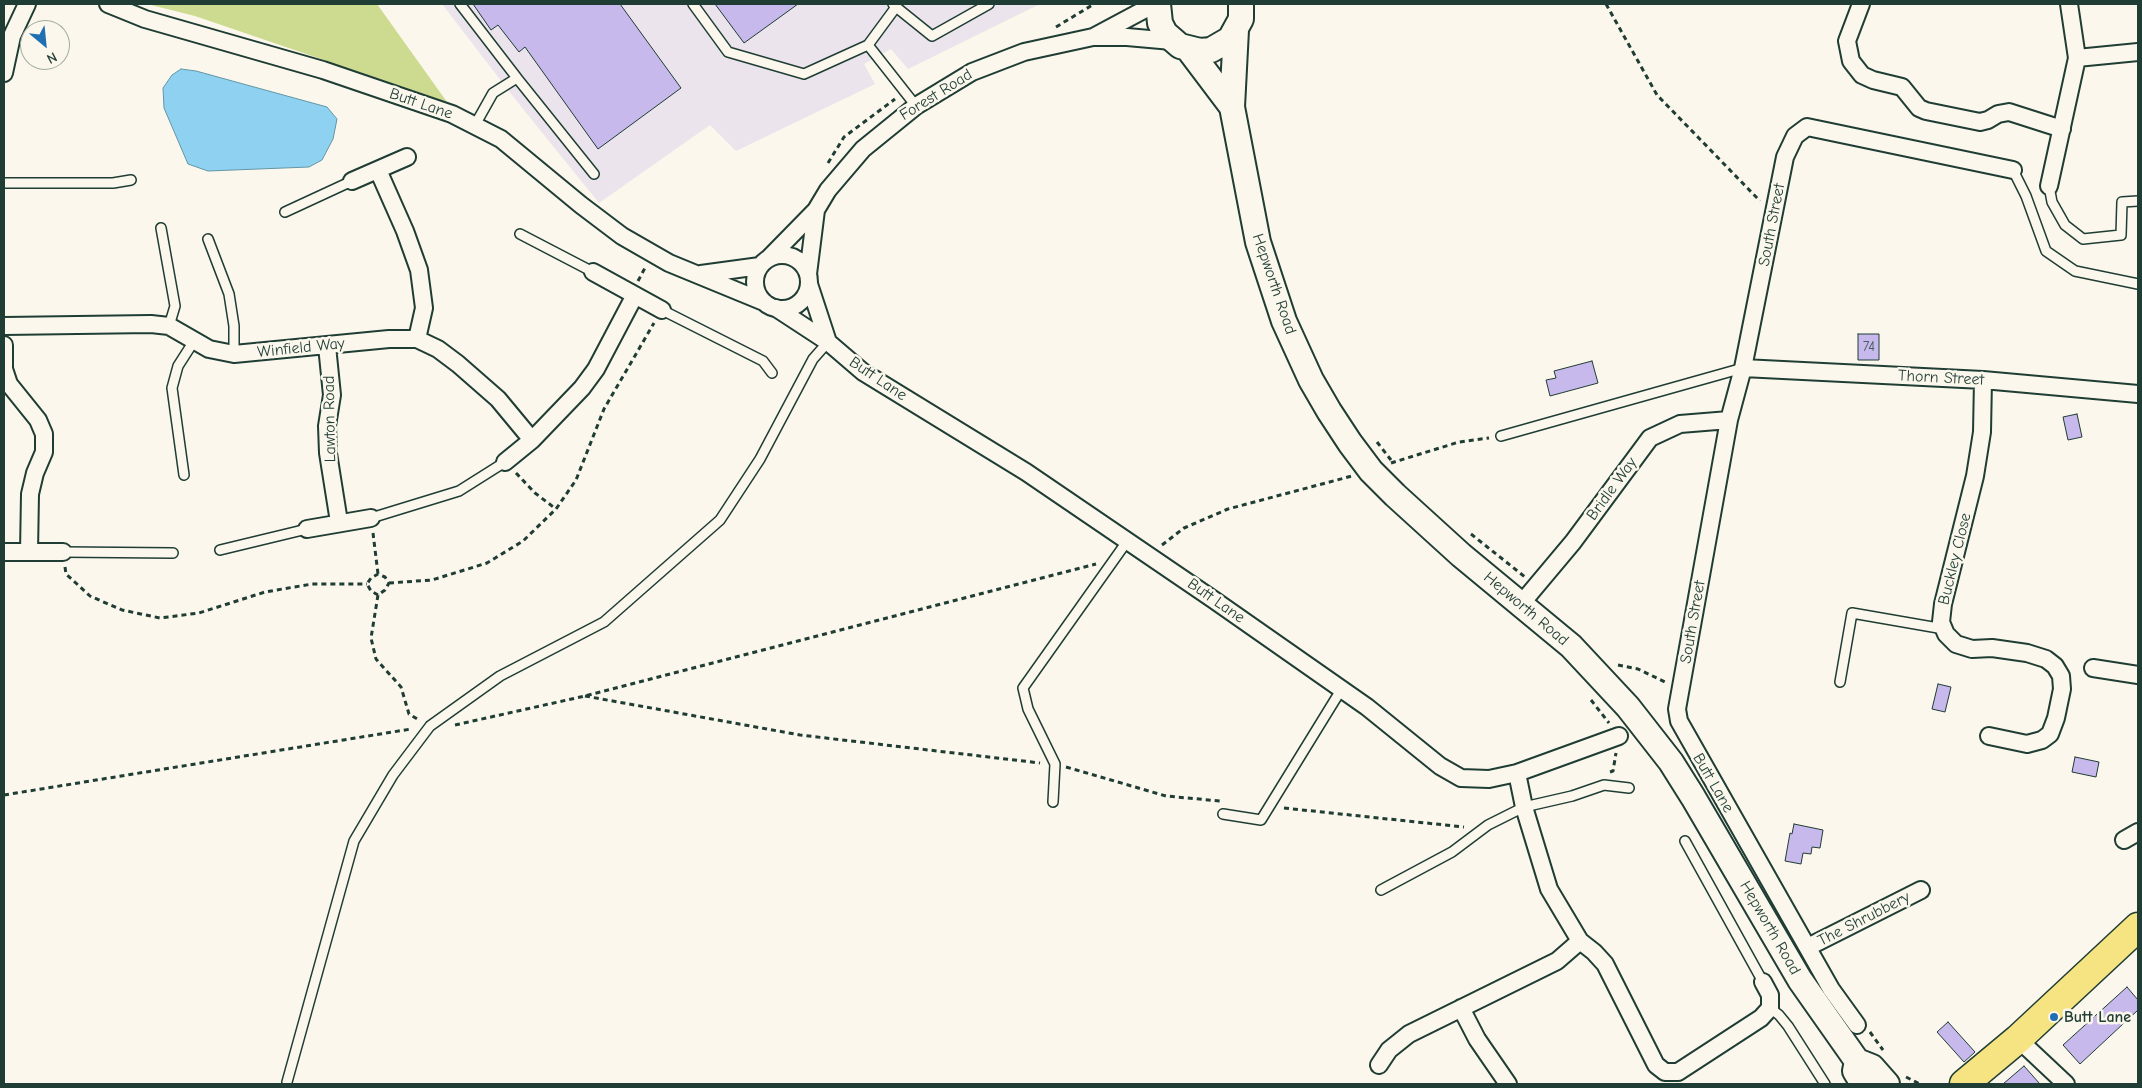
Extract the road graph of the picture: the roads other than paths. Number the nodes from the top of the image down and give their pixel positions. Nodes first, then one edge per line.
1 (27, 4) edge
2 (108, 4) edge
3 (460, 4) edge
4 (693, 4) edge
5 (989, 4) edge
6 (1156, 4) edge
7 (1241, 4) edge
8 (1861, 4) edge
9 (2069, 4) edge
10 (895, 6) edge
11 (1236, 30) junction
12 (1093, 37) junction
13 (868, 45) junction
14 (1180, 45) junction
15 (2138, 52) edge
16 (2077, 58) junction
17 (4, 73) edge
18 (517, 78) junction
19 (916, 106) junction
20 (1232, 107) junction
21 (475, 124) junction
22 (2062, 129) junction
23 (406, 157) dead end
24 (378, 170) junction
25 (2014, 170) joint
26 (594, 174) dead end
27 (131, 180) dead end
28 (352, 181) joint
29 (4, 183) edge
30 (2049, 186) joint
31 (2138, 201) edge
32 (816, 210) junction
33 (285, 212) dead end
34 (161, 228) dead end
35 (520, 234) dead end
36 (208, 239) dead end
37 (764, 263) junction
38 (593, 272) joint
39 (699, 274) junction
40 (809, 279) junction
41 (2138, 284) edge
42 (635, 295) junction
43 (770, 305) junction
44 (662, 310) joint
45 (4, 326) edge
46 (168, 326) junction
47 (417, 339) junction
48 (194, 341) junction
49 (828, 342) junction
50 (4, 345) edge
51 (327, 346) junction
52 (234, 354) junction
53 (1743, 368) junction
54 (772, 373) dead end
55 (1984, 380) junction
56 (2138, 394) edge
57 (1729, 420) junction
58 (1502, 436) road end
59 (532, 440) junction
60 (505, 462) joint
61 (184, 475) dead end
62 (372, 518) joint
63 (339, 522) junction
64 (307, 529) joint
65 (1128, 540) junction
66 (220, 550) dead end
67 (4, 552) edge
68 (29, 552) junction
69 (63, 552) joint
70 (173, 553) dead end
71 (1521, 604) junction
72 (1944, 629) junction
73 (2093, 668) dead end
74 (2138, 675) edge
75 (1840, 682) dead end
76 (1341, 690) junction
77 (1679, 721) joint
78 (1618, 736) road end
79 (1989, 736) dead end
80 (1517, 773) junction
81 (1629, 788) dead end
82 (1053, 802) dead end
83 (1524, 807) junction
84 (1222, 814) dead end
85 (1685, 841) dead end
86 (1381, 890) dead end
87 (1921, 890) dead end
88 (2138, 927) edge
89 (1580, 941) junction
90 (1808, 947) junction
91 (1763, 982) joint
92 (1461, 1008) junction
93 (1770, 1008) junction
94 (1857, 1025) dead end
95 (2018, 1039) junction
96 (1857, 1061) junction
97 (1379, 1065) dead end
98 (1893, 1078) edge
99 (287, 1082) dead end
100 (1508, 1084) edge
101 (1825, 1084) edge
102 (1863, 1084) edge
103 (1964, 1084) edge
104 (2066, 1084) edge

1 - 17 street
2 - 21 street, Butt Lane
3 - 18 lane
4 - 13 lane
5 - 10 lane
6 - 12 street, Forest Road
6 - 14 street, Hepworth Road
7 - 11 street, Hepworth Road
8 - 22 street
9 - 16 street
10 - 13 lane
11 - 14 street
11 - 20 street, Hepworth Road
12 - 14 street, Forest Road
12 - 19 street, Forest Road
13 - 19 lane
14 - 20 street, Hepworth Road
15 - 16 street
16 - 22 street
18 - 21 lane
18 - 26 lane
19 - 32 street, Forest Road
20 - 71 street, Hepworth Road
21 - 39 street, Butt Lane
22 - 30 street
23 - 24 street
24 - 28 street
24 - 47 street
25 - 41 lane, South Street
25 - 53 street, South Street
27 - 29 lane
28 - 33 lane
30 - 31 lane
32 - 37 street, Forest Road
32 - 40 street, Forest Road
34 - 46 lane
35 - 38 lane
36 - 52 lane
37 - 39 street, Butt Lane
37 - 40 street
37 - 43 street
38 - 42 street
39 - 43 street, Butt Lane
40 - 43 street
40 - 49 street
42 - 44 street
42 - 59 street
43 - 49 street, Butt Lane
44 - 54 lane
45 - 46 street, Winfield Way
46 - 48 street, Winfield Way
47 - 51 street, Winfield Way
47 - 59 street, Winfield Way
48 - 52 street, Winfield Way
48 - 61 lane
49 - 65 street, Butt Lane
49 - 99 lane
50 - 68 street
51 - 52 street, Winfield Way
51 - 63 street, Lawton Road
53 - 55 street, Thorn Street
53 - 57 street, South Street
53 - 58 lane
55 - 56 street, Thorn Street
55 - 72 street, Buckley Close
57 - 71 street, Bridle Way
57 - 77 street, South Street
59 - 60 street
60 - 62 lane
62 - 63 street
63 - 64 street
64 - 66 lane
65 - 76 street, Butt Lane
65 - 82 lane
67 - 68 street
68 - 69 street
69 - 70 lane
71 - 96 street, Hepworth Road
72 - 75 lane
72 - 79 street, Buckley Close
73 - 74 street
76 - 80 street, Butt Lane
76 - 84 lane
77 - 90 street, Butt Lane
78 - 80 street, Butt Lane
80 - 83 street
81 - 83 lane
83 - 86 lane
83 - 89 street
85 - 91 lane
87 - 90 street, The Shrubbery
88 - 95 highway
89 - 92 street
89 - 93 street
90 - 94 street, Butt Lane
91 - 93 street
92 - 97 street
92 - 100 street
93 - 101 lane
95 - 103 highway
95 - 104 street
96 - 98 street, Hepworth Road
96 - 102 street

